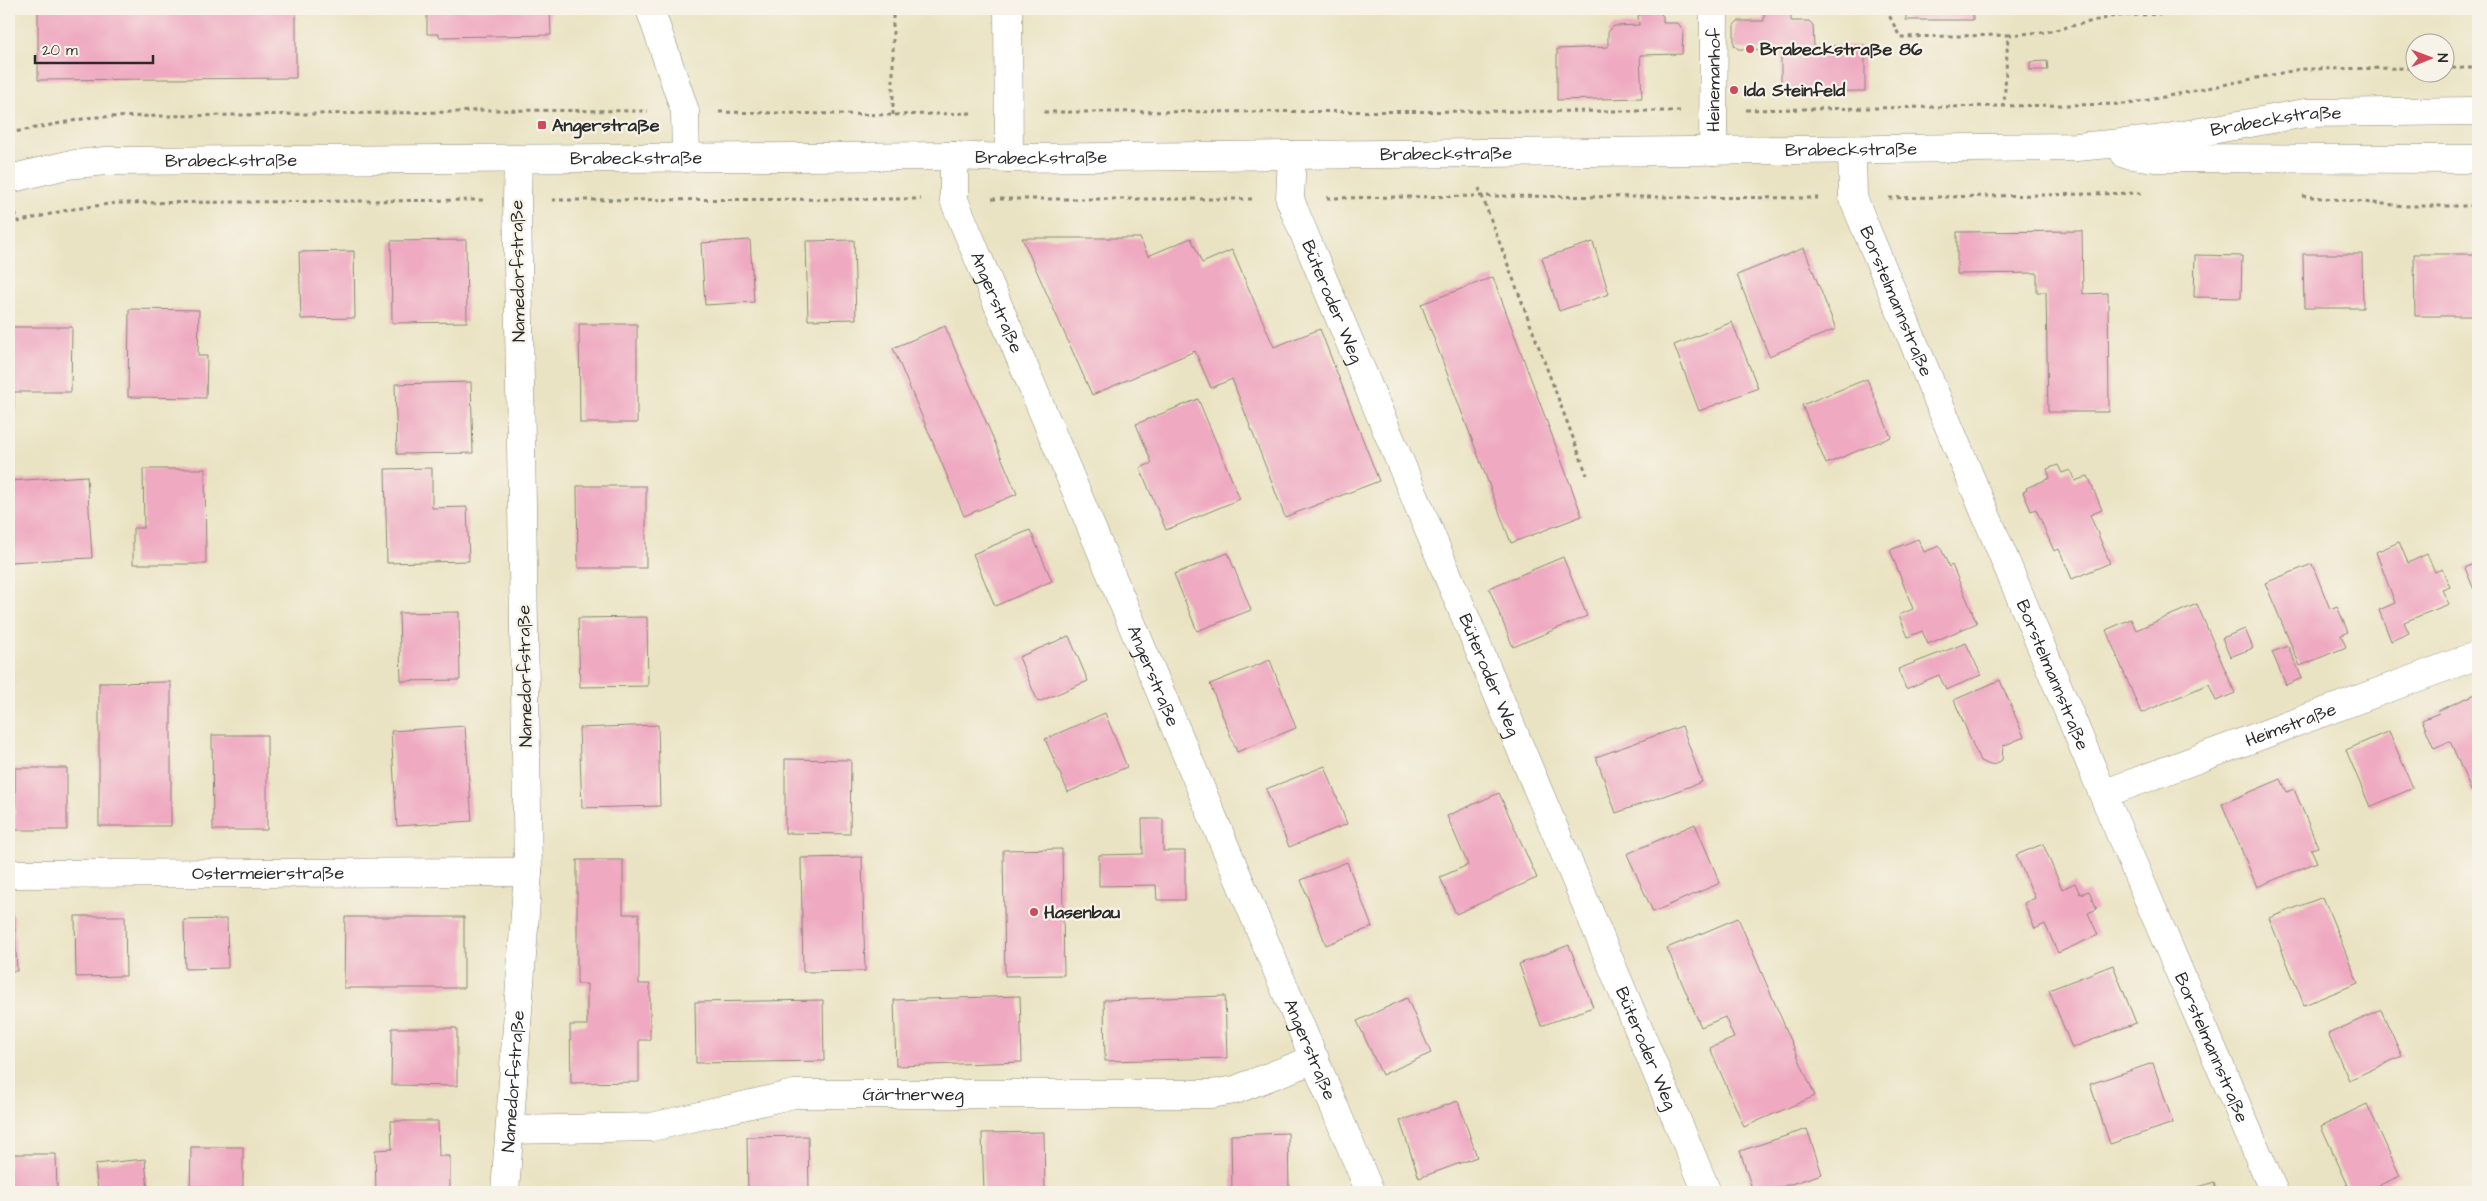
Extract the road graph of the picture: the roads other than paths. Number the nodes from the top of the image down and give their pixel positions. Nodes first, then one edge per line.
1 (650, 9) edge
2 (1008, 9) edge
3 (1714, 9) edge
4 (2478, 111) edge
5 (2076, 148) junction
6 (1713, 151) junction
7 (1852, 151) junction
8 (1292, 155) junction
9 (954, 156) junction
10 (686, 158) junction
11 (1009, 158) junction
12 (518, 159) junction
13 (2478, 159) edge
14 (9, 179) edge
15 (2478, 655) edge
16 (2103, 794) junction
17 (528, 872) junction
18 (9, 874) edge
19 (1315, 1059) junction
20 (511, 1130) junction
21 (505, 1192) edge
22 (1370, 1192) edge
23 (1707, 1192) edge
24 (2274, 1192) edge

1 - 10 street
2 - 11 street
3 - 6 street, Heinemanhof
4 - 5 street, Brabeckstraße
5 - 7 street, Brabeckstraße
5 - 13 street, Brabeckstraße
6 - 7 street, Brabeckstraße
6 - 8 street, Brabeckstraße
7 - 16 street, Borstelmannstraße
8 - 11 street, Brabeckstraße
8 - 23 street, Büteroder Weg
9 - 10 street, Brabeckstraße
9 - 11 street, Brabeckstraße
9 - 19 street, Angerstraße
10 - 12 street, Brabeckstraße
12 - 14 street, Brabeckstraße
12 - 17 street, Namedorfstraße
15 - 16 street, Heimstraße
16 - 24 street, Borstelmannstraße
17 - 18 street, Ostermeierstraße
17 - 20 street, Namedorfstraße
19 - 20 street, Gärtnerweg
19 - 22 street, Angerstraße
20 - 21 street, Namedorfstraße

